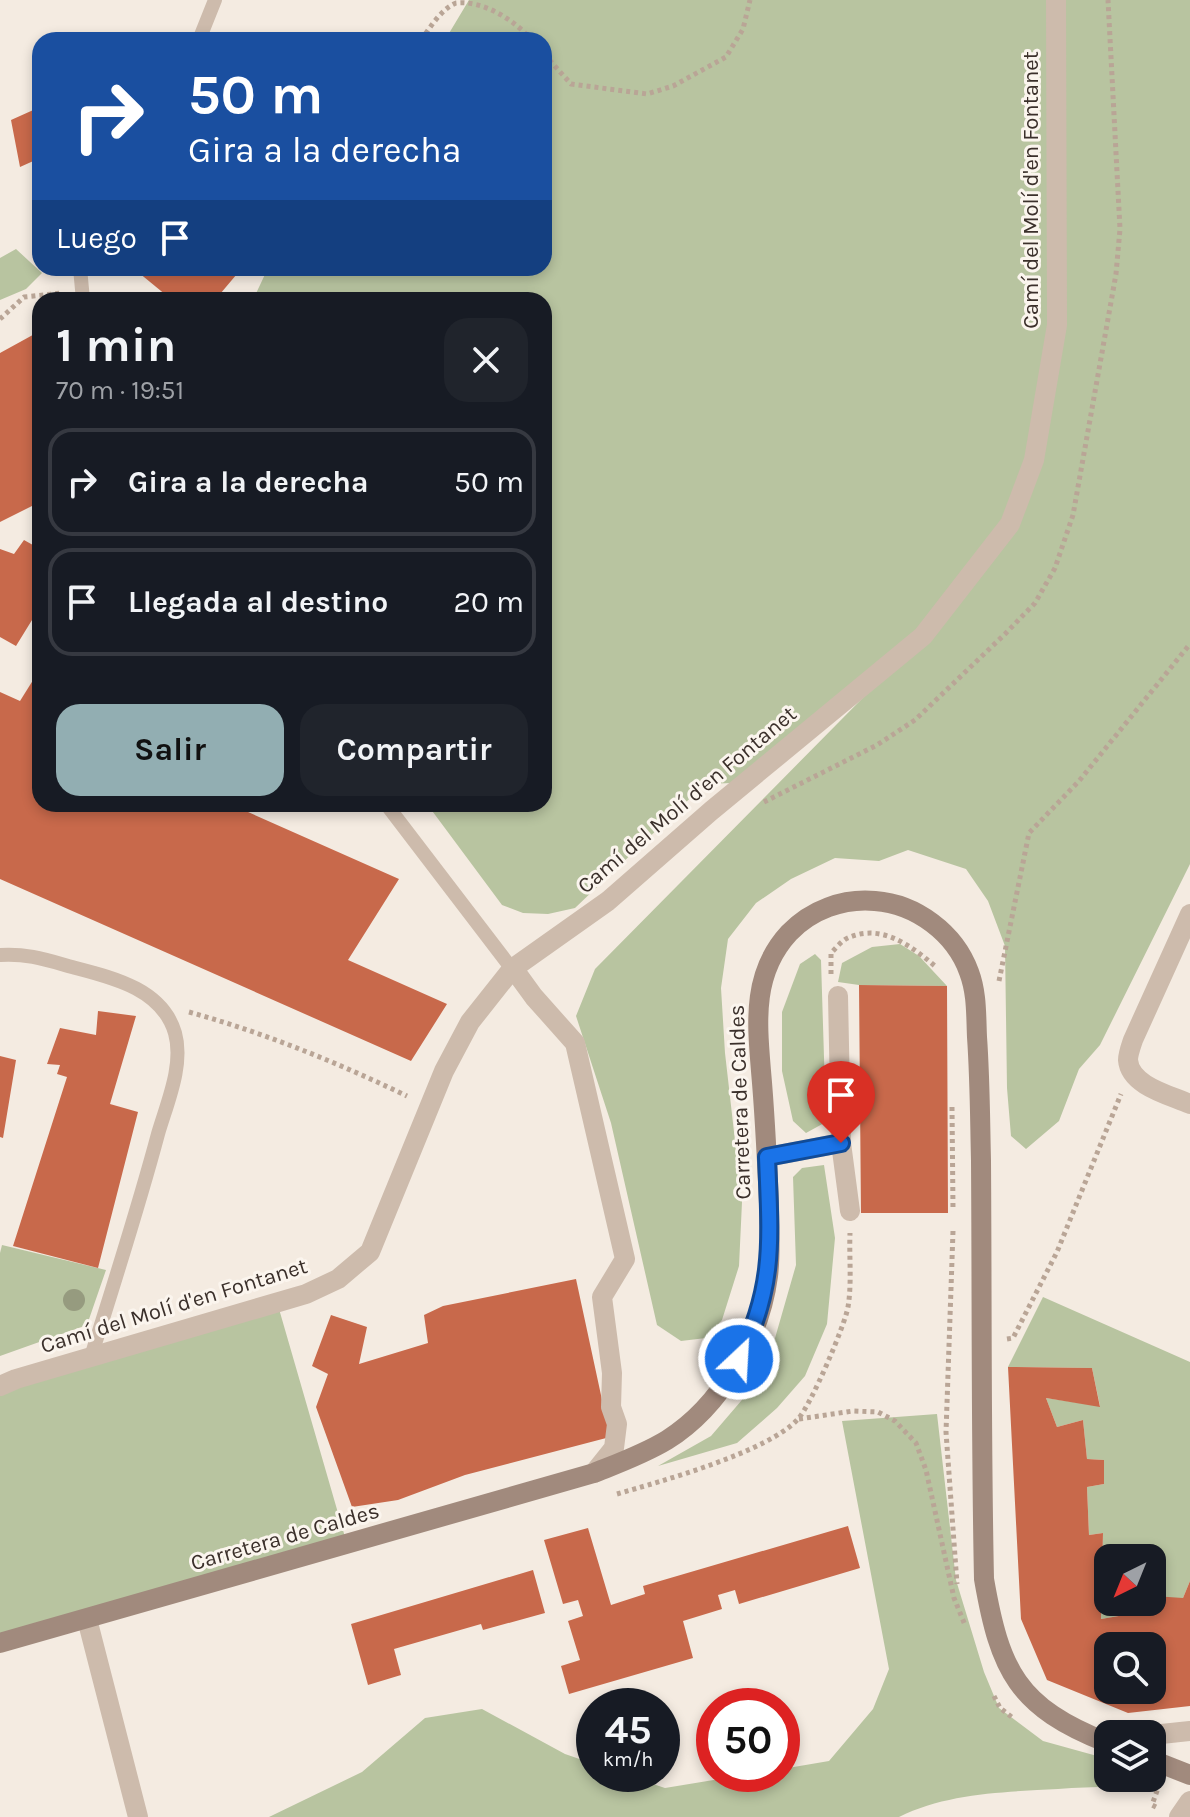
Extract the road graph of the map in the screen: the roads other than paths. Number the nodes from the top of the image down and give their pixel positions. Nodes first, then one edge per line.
1 (215, 0) edge
2 (1056, 0) edge
3 (202, 32) edge
4 (392, 812) edge
5 (1190, 914) edge
6 (0, 955) edge
7 (513, 968) junction
8 (838, 996) road end
9 (1190, 1104) edge
10 (841, 1143) junction
11 (767, 1157) junction
12 (850, 1211) road end
13 (91, 1357) junction
14 (0, 1386) edge
15 (594, 1473) junction
16 (87, 1619) junction
17 (0, 1643) edge
18 (1190, 1731) edge
19 (1166, 1734) edge
20 (1094, 1736) edge
21 (1166, 1766) edge
22 (1190, 1775) edge
23 (1190, 1801) edge
24 (138, 1817) edge
25 (1179, 1817) edge

1 - 3 lane
2 - 7 street, Camí del Molí d'en Fontanet
4 - 7 lane
5 - 9 street
6 - 13 lane
7 - 13 street, Camí del Molí d'en Fontanet
7 - 15 street
8 - 10 street
10 - 11 street
10 - 12 street
11 - 15 main road, Carretera de Caldes
11 - 20 main road, Carretera de Caldes
13 - 14 street, Camí del Molí d'en Fontanet
15 - 16 main road, Carretera de Caldes
16 - 17 main road, Carretera de Caldes
16 - 24 street
18 - 19 street
21 - 22 main road
23 - 25 street

